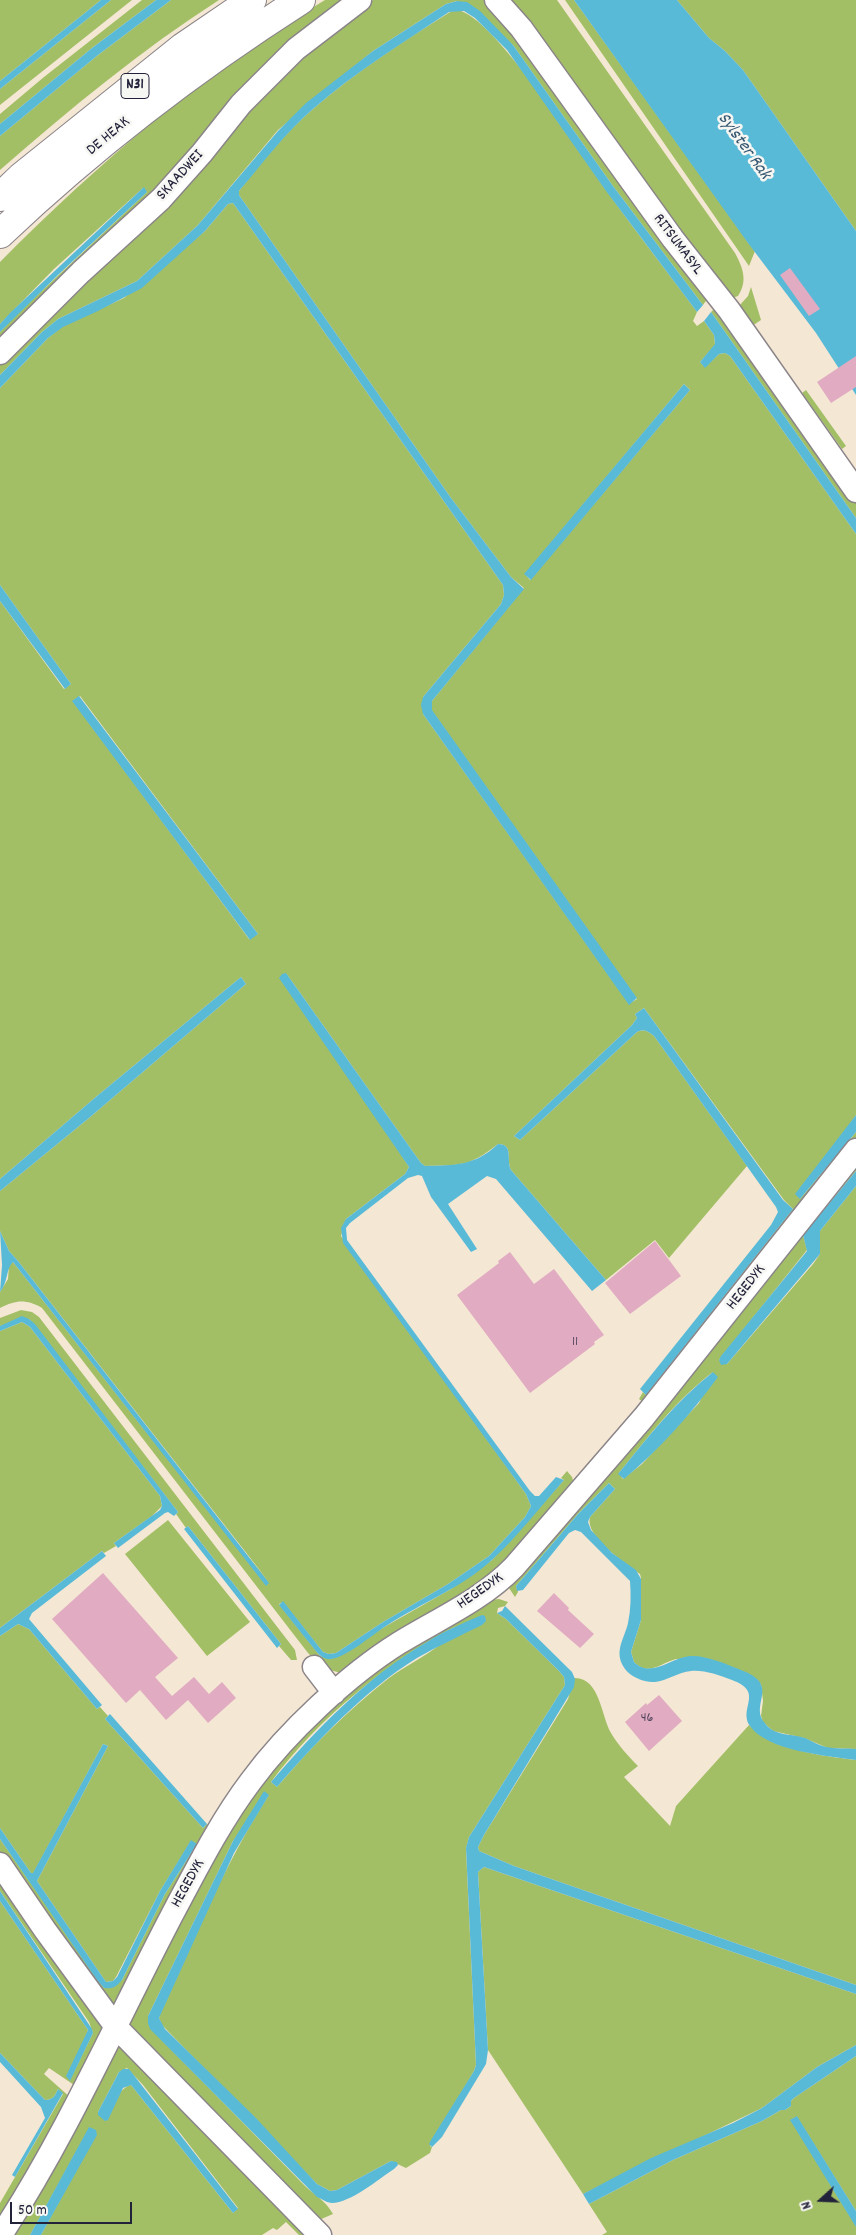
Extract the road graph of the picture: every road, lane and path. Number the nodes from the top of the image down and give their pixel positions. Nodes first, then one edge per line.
1 (252, 0) edge
2 (301, 0) edge
3 (360, 0) edge
4 (496, 0) edge
5 (0, 195) edge
6 (0, 234) edge
7 (0, 353) edge
8 (856, 491) edge
9 (856, 1150) edge
10 (314, 1667) dead end
11 (334, 1693) junction
12 (0, 1864) edge
13 (116, 2027) junction
14 (1, 2235) edge
15 (320, 2235) edge

1 - 5 highway, DE HEAK / N31
2 - 6 highway, DE HEAK / N31
3 - 7 street, SKAADWEI
4 - 8 street, RITSUMASYL
9 - 11 street, HEGEDYK
10 - 11 street
11 - 13 street, HEGEDYK
12 - 13 street
13 - 14 street, HEGEDYK
13 - 15 street

